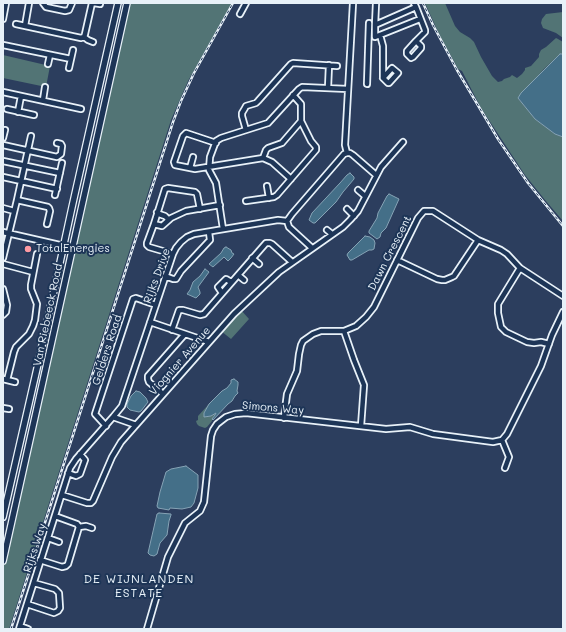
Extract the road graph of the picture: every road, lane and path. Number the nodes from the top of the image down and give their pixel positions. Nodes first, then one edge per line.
1 (6, 3) edge
2 (30, 3) edge
3 (43, 3) edge
4 (72, 3) edge
5 (95, 3) edge
6 (118, 3) edge
7 (127, 3) edge
8 (246, 3) edge
9 (353, 3) edge
10 (376, 3) edge
11 (415, 5) edge
12 (240, 14) dead end
13 (420, 18) junction
14 (3, 19) edge
15 (369, 23) dead end
16 (16, 24) dead end
17 (375, 24) junction
18 (26, 26) junction
19 (369, 36) junction
20 (377, 36) junction
21 (84, 37) junction
22 (416, 41) dead end
23 (93, 42) dead end
24 (3, 45) edge
25 (73, 50) dead end
26 (50, 55) junction
27 (71, 59) junction
28 (48, 64) dead end
29 (329, 65) junction
30 (337, 66) dead end
31 (69, 68) dead end
32 (383, 78) dead end
33 (367, 84) dead end
34 (45, 87) dead end
35 (328, 88) junction
36 (348, 89) junction
37 (3, 92) edge
38 (22, 96) junction
39 (293, 96) junction
40 (43, 100) junction
41 (7, 109) dead end
42 (81, 109) dead end
43 (18, 112) junction
44 (34, 115) dead end
45 (301, 121) junction
46 (5, 130) dead end
47 (246, 130) junction
48 (31, 136) dead end
49 (3, 138) edge
50 (403, 142) dead end
51 (57, 143) dead end
52 (216, 143) junction
53 (3, 145) edge
54 (27, 150) junction
55 (349, 153) junction
56 (193, 157) dead end
57 (264, 158) junction
58 (3, 161) edge
59 (62, 163) dead end
60 (24, 166) junction
61 (209, 166) junction
62 (190, 168) junction
63 (60, 173) junction
64 (376, 175) junction
65 (3, 177) edge
66 (291, 179) junction
67 (21, 180) junction
68 (267, 186) dead end
69 (56, 189) junction
70 (358, 190) dead end
71 (55, 195) dead end
72 (365, 196) junction
73 (269, 198) junction
74 (17, 200) junction
75 (246, 202) dead end
76 (220, 205) junction
77 (3, 208) edge
78 (200, 209) junction
79 (346, 209) dead end
80 (14, 211) junction
81 (157, 212) junction
82 (354, 216) junction
83 (169, 220) junction
84 (286, 221) junction
85 (47, 224) dead end
86 (154, 224) junction
87 (224, 229) junction
88 (327, 230) dead end
89 (3, 232) edge
90 (209, 232) junction
91 (9, 234) junction
92 (332, 234) junction
93 (478, 240) junction
94 (64, 246) junction
95 (72, 248) junction
96 (312, 248) junction
97 (38, 254) dead end
98 (173, 254) junction
99 (3, 258) edge
100 (252, 258) junction
101 (398, 260) junction
102 (292, 262) junction
103 (3, 264) edge
104 (259, 264) dead end
105 (520, 268) junction
106 (33, 272) junction
107 (238, 275) junction
108 (165, 276) junction
109 (244, 280) dead end
110 (3, 289) edge
111 (563, 296) edge
112 (156, 305) junction
113 (563, 312) edge
114 (3, 315) edge
115 (150, 322) junction
116 (172, 330) junction
117 (344, 331) junction
118 (185, 334) junction
119 (209, 342) junction
120 (548, 344) junction
121 (39, 358) junction
122 (48, 360) junction
123 (5, 380) edge
124 (15, 382) dead end
125 (163, 394) junction
126 (3, 408) edge
127 (9, 409) dead end
128 (113, 417) junction
129 (284, 418) junction
130 (136, 425) junction
131 (106, 426) junction
132 (361, 426) junction
133 (502, 440) junction
134 (80, 454) junction
135 (16, 460) junction
136 (25, 463) junction
137 (505, 468) dead end
138 (68, 473) junction
139 (62, 495) junction
140 (55, 516) junction
141 (3, 517) edge
142 (79, 527) junction
143 (92, 528) dead end
144 (48, 538) junction
145 (58, 543) dead end
146 (40, 560) junction
147 (3, 561) edge
148 (34, 582) junction
149 (27, 604) junction
150 (20, 628) edge
151 (28, 629) edge
152 (147, 629) edge

1 - 14 street
2 - 18 street
3 - 4 street
5 - 21 street
6 - 94 main road, Van Riebeeck Road
7 - 95 main road, Van Riebeeck Road
8 - 12 street
9 - 36 street
10 - 17 street
11 - 13 street
11 - 17 street
13 - 20 street
13 - 22 street
15 - 19 street
16 - 18 street
17 - 20 street
18 - 21 street
19 - 20 street
19 - 33 street
20 - 32 street
21 - 23 street
24 - 26 street
25 - 27 street
26 - 27 street
26 - 28 street
27 - 31 street
29 - 30 street
29 - 35 street
29 - 47 street
34 - 40 street
35 - 36 street
35 - 39 street
36 - 55 street
37 - 38 street
38 - 40 street
38 - 43 street
39 - 45 street
39 - 47 street
40 - 42 street
41 - 43 street
43 - 44 street
45 - 57 street
45 - 66 street
46 - 49 street
47 - 52 street
48 - 54 street
50 - 64 street, Viognier Avenue
51 - 54 street
52 - 61 street
52 - 62 street
53 - 54 street
54 - 60 street
55 - 64 street
55 - 84 street
56 - 62 street
57 - 61 street
57 - 66 street
58 - 60 street
59 - 63 street
60 - 63 street
60 - 67 street
61 - 62 street
61 - 76 street
63 - 69 street
64 - 72 street, Viognier Avenue
65 - 67 street
66 - 73 street
67 - 69 street
67 - 74 street
68 - 73 street
69 - 71 street
70 - 72 street
72 - 82 street, Viognier Avenue
73 - 75 street
74 - 80 street
74 - 85 street
76 - 78 street
76 - 87 street
77 - 80 street
78 - 81 street
78 - 83 street
79 - 82 street
80 - 91 street
81 - 83 street
81 - 86 street
82 - 92 street, Viognier Avenue
83 - 86 street
84 - 87 street, Rijks Drive
84 - 96 street
86 - 98 street
87 - 90 street, Rijks Drive
88 - 92 street
89 - 91 street
90 - 98 street, Rijks Drive
90 - 108 street
91 - 94 street
91 - 99 street
92 - 96 street, Viognier Avenue
93 - 101 street
93 - 101 street, Dawn Crescent
93 - 105 street, Dawn Crescent
94 - 95 street
94 - 121 main road, Van Riebeeck Road
95 - 122 main road, Van Riebeeck Road
96 - 102 street, Viognier Avenue
97 - 106 street
98 - 108 street, Rijks Drive
100 - 102 street
100 - 104 street
100 - 107 street
101 - 117 street, Dawn Crescent
102 - 119 street, Viognier Avenue
103 - 106 street
105 - 111 street, Dawn Crescent
105 - 120 street
106 - 123 street
107 - 109 street
107 - 116 street
108 - 112 street, Rijks Drive
110 - 114 street
112 - 115 street, Rijks Drive
112 - 131 street, Gelders Road
113 - 120 street
115 - 116 street
115 - 128 street, Rijks Drive
116 - 118 street
117 - 129 street, Dawn Crescent
117 - 132 street
118 - 119 street
118 - 125 street
119 - 125 street, Viognier Avenue
120 - 133 street
121 - 122 main road
121 - 135 main road, Van Riebeeck Road
122 - 136 main road, Van Riebeeck Road
123 - 124 street
125 - 130 street, Viognier Avenue
126 - 127 street
128 - 130 street
128 - 131 street, Rijks Drive
129 - 132 street, Simons Way
129 - 152 street, Simons Way
130 - 139 street, Viognier Avenue
131 - 134 street, Rijks Drive
132 - 133 street, Simons Way
133 - 137 street
134 - 138 street, Rijks Drive
134 - 138 street
135 - 136 main road
135 - 141 main road, Van Riebeeck Road
136 - 147 main road, Van Riebeeck Road
138 - 139 street, Rijks Way
139 - 140 street, Rijks Way
140 - 142 street
140 - 144 street, Rijks Way
142 - 143 street
142 - 146 street
144 - 145 street
144 - 146 street, Rijks Way
146 - 148 street, Rijks Way
148 - 149 street, Rijks Way
148 - 149 street
149 - 150 street, Rijks Way
150 - 151 street

